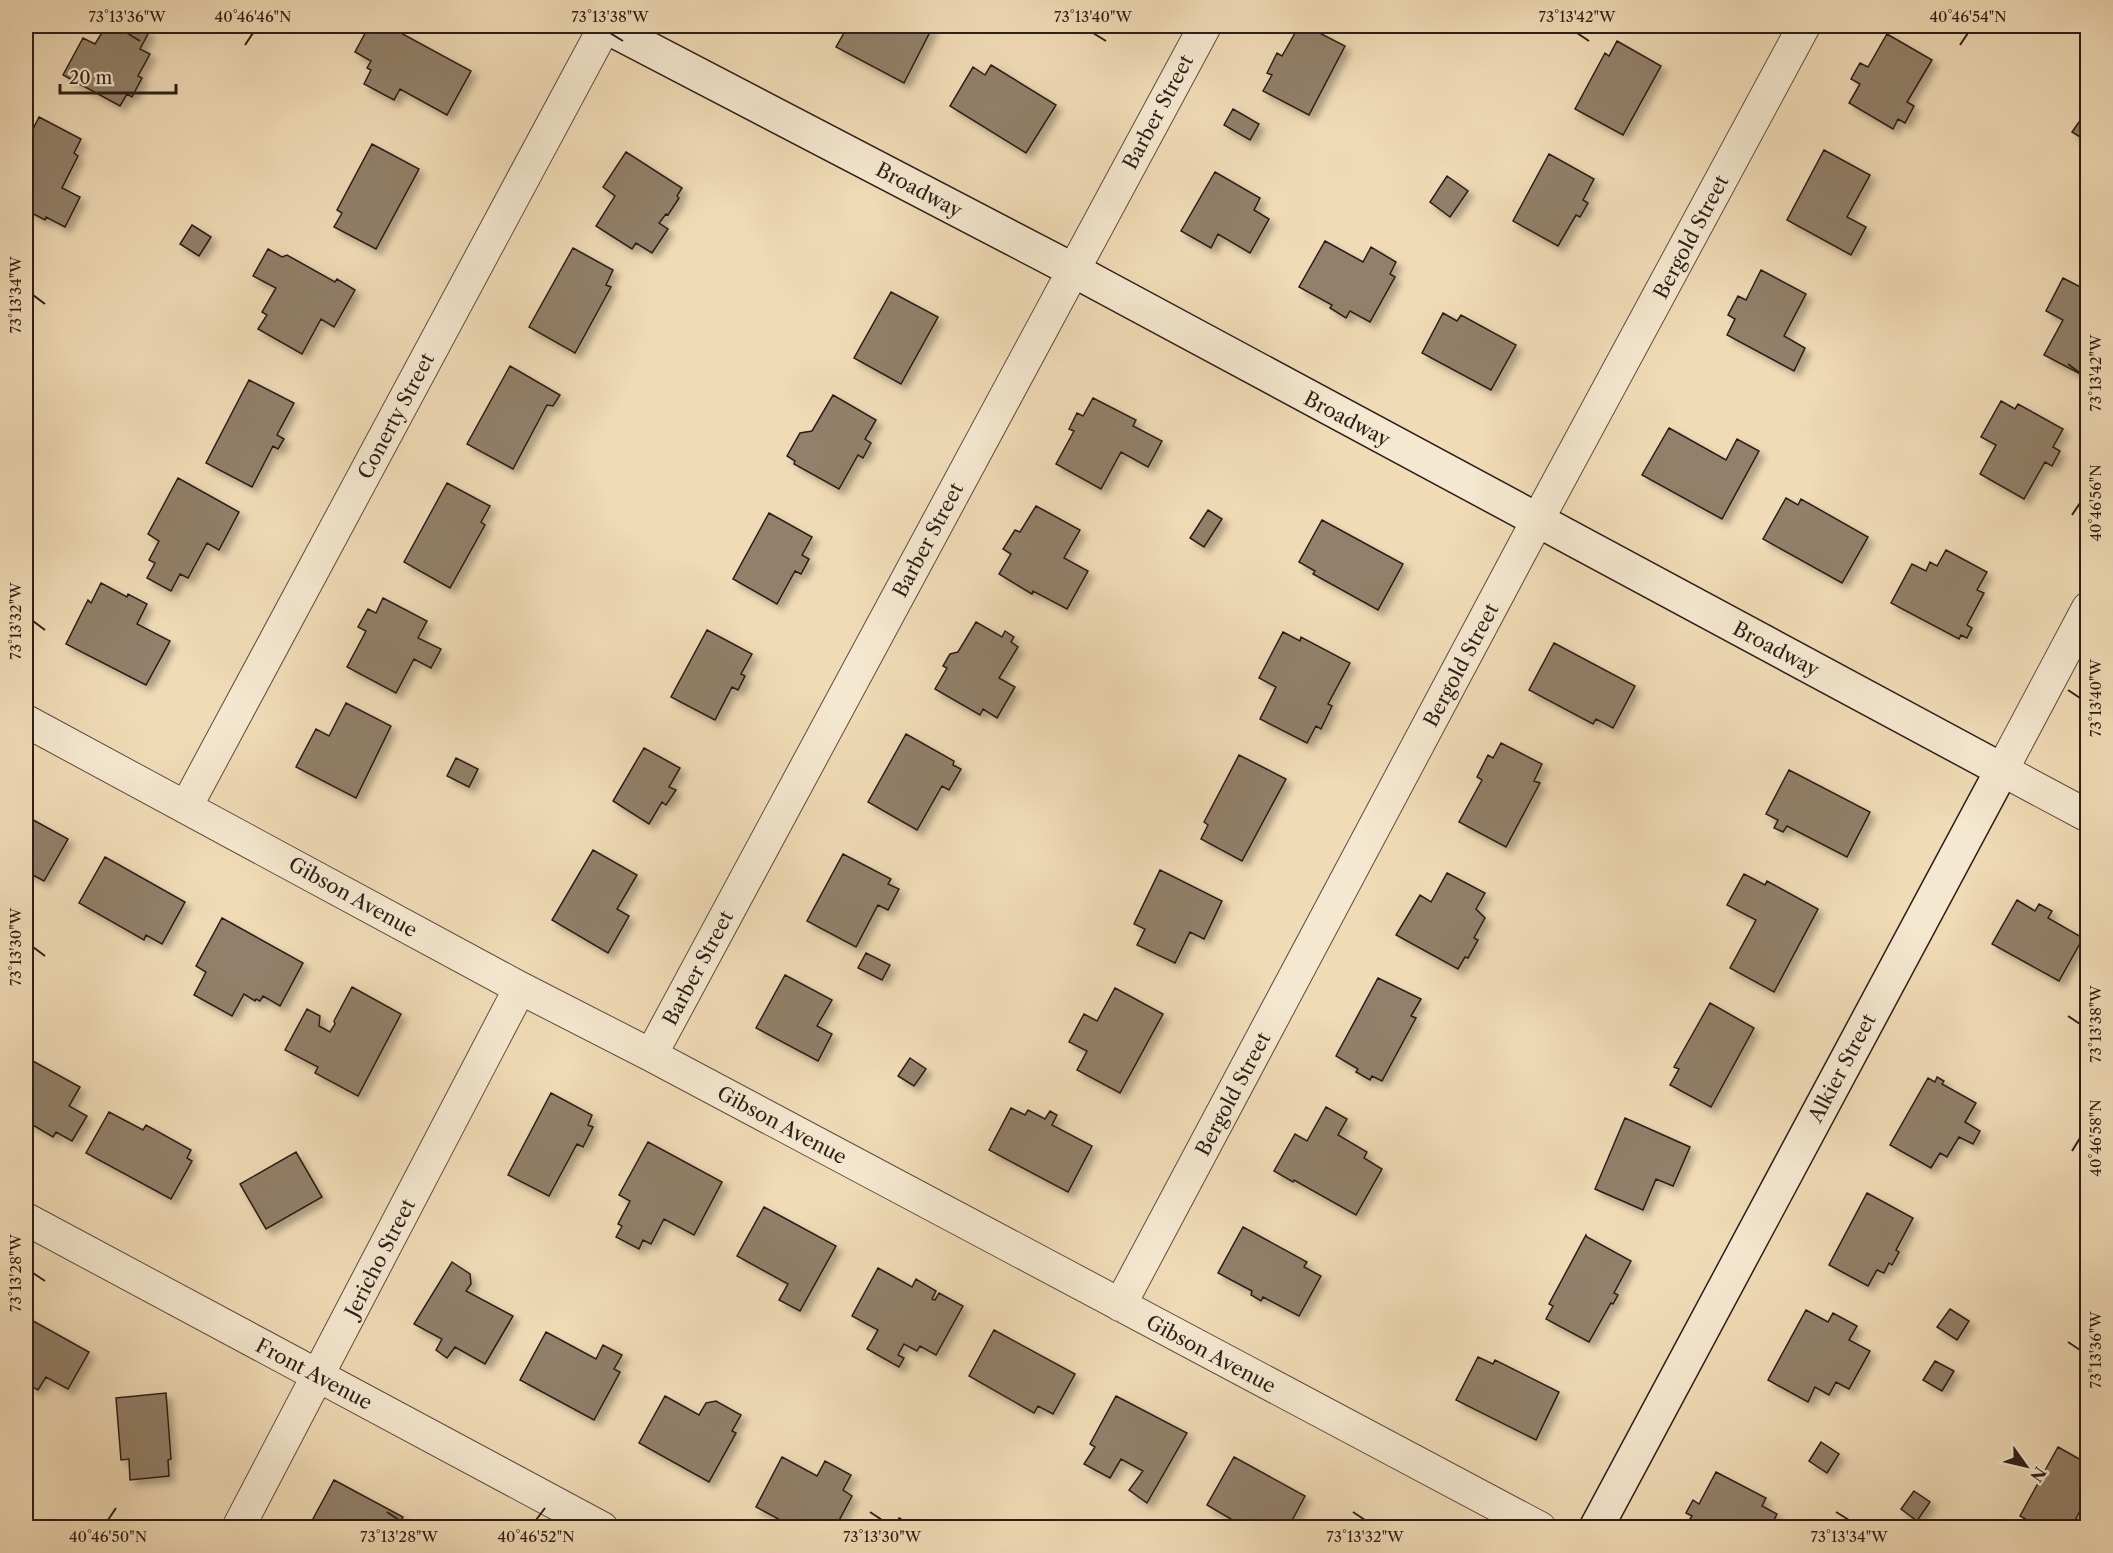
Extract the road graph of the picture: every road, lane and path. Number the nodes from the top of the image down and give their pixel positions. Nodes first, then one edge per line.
1 (605, 26) edge
2 (1205, 26) edge
3 (1804, 26) edge
4 (1073, 270) junction
5 (1537, 521) junction
6 (2088, 608) edge
7 (26, 721) edge
8 (2002, 770) junction
9 (186, 807) junction
10 (2088, 816) edge
11 (520, 988) junction
12 (651, 1055) junction
13 (26, 1219) edge
14 (1120, 1305) junction
15 (318, 1376) junction
16 (238, 1527) edge
17 (602, 1527) edge
18 (1540, 1527) edge
19 (1596, 1527) edge

1 - 4 street, Broadway
1 - 9 street, Conerty Street
2 - 4 street, Barber Street
3 - 5 street, Bergold Street
4 - 5 street, Broadway
4 - 12 street, Barber Street
5 - 8 street, Broadway
5 - 14 street, Bergold Street
6 - 8 street, Alkier Street
7 - 9 street, Gibson Avenue
8 - 10 street, Broadway
8 - 19 street, Alkier Street
9 - 11 street, Gibson Avenue
11 - 12 street, Gibson Avenue
11 - 15 street, Jericho Street
12 - 14 street, Gibson Avenue
13 - 15 street, Front Avenue
14 - 18 street, Gibson Avenue
15 - 16 street, Jericho Street
15 - 17 street, Front Avenue

